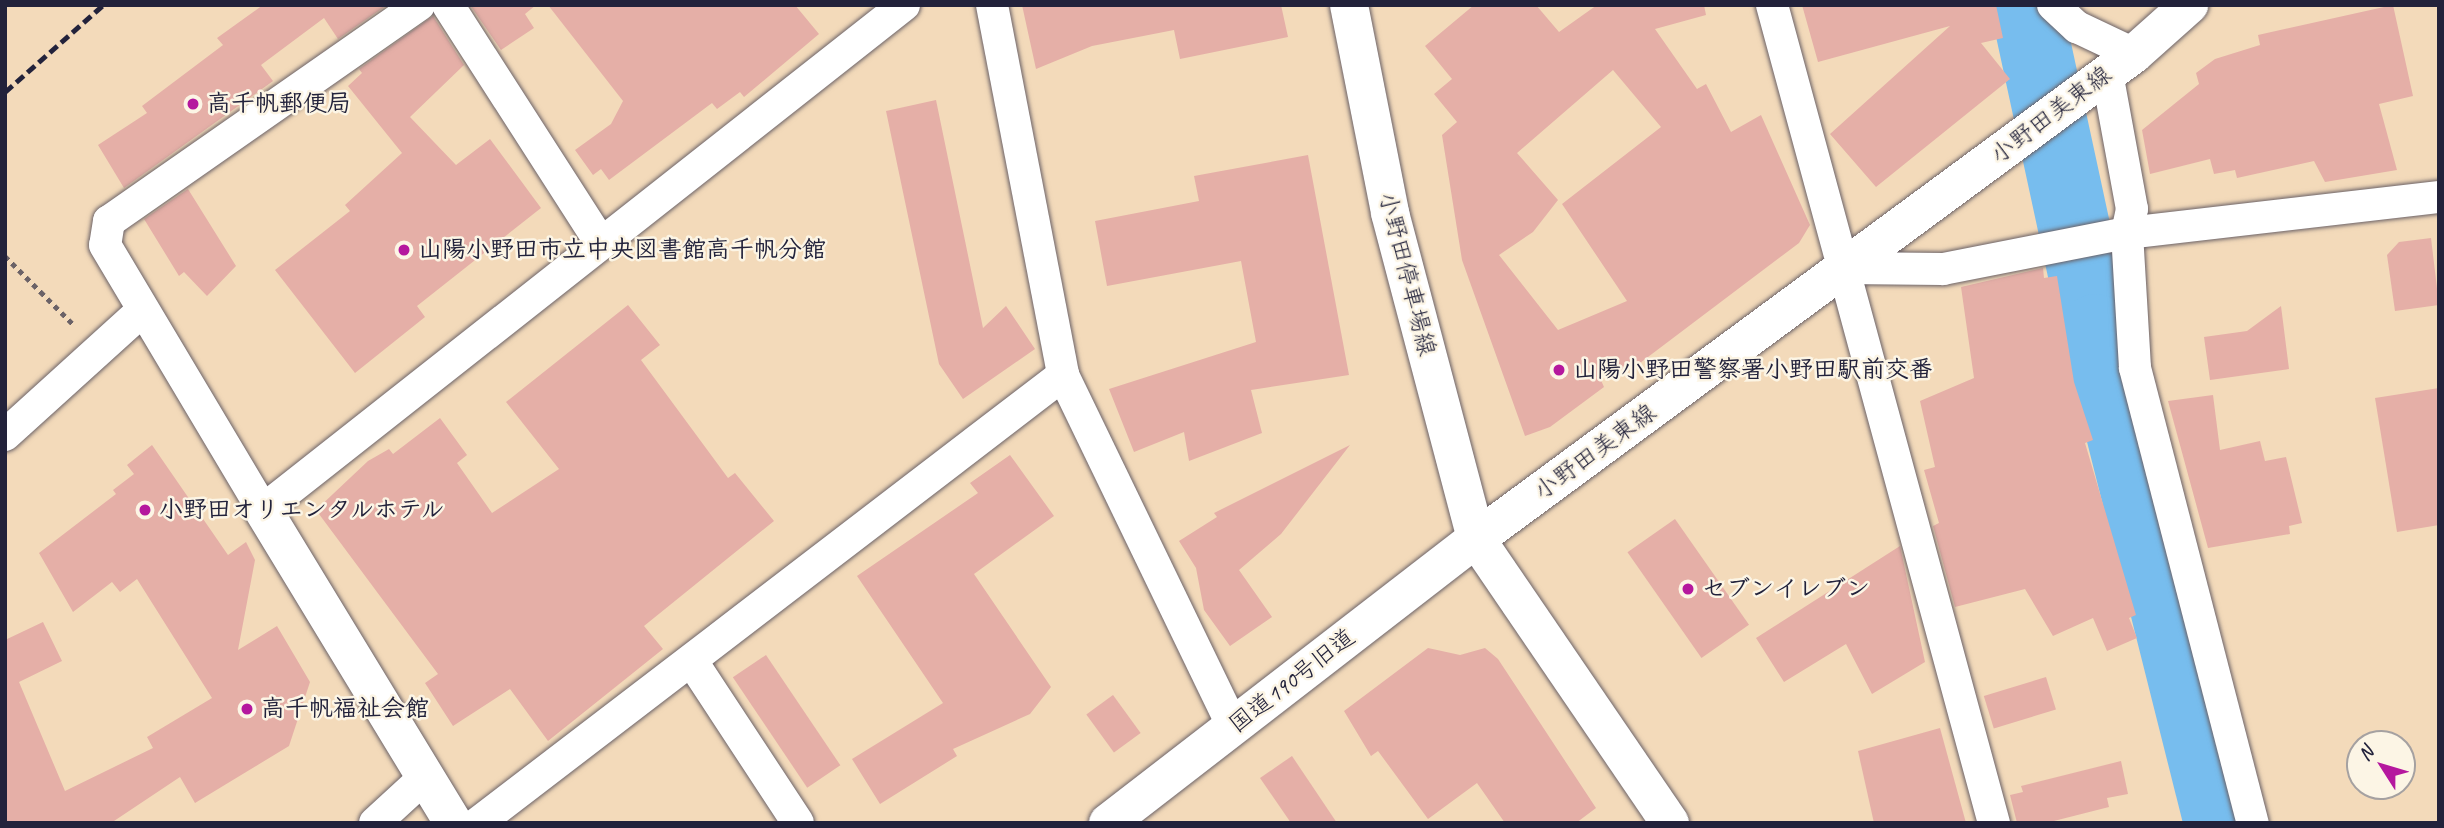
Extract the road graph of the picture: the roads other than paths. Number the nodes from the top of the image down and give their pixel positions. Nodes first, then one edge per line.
1 (419, 5) edge
2 (448, 5) edge
3 (904, 5) edge
4 (992, 5) edge
5 (1349, 5) edge
6 (1772, 5) edge
7 (2053, 5) edge
8 (2189, 5) edge
9 (2113, 69) junction
10 (2439, 197) edge
11 (2118, 235) junction
12 (601, 243) junction
13 (1844, 268) junction
14 (143, 310) junction
15 (1063, 374) junction
16 (5, 435) edge
17 (263, 510) junction
18 (1476, 539) junction
19 (693, 663) junction
20 (1233, 726) junction
21 (425, 777) junction
22 (375, 823) edge
23 (453, 823) edge
24 (478, 823) edge
25 (798, 823) edge
26 (1108, 823) edge
27 (1670, 823) edge
28 (1994, 823) edge
29 (2253, 823) edge

1 - 14 street
2 - 12 street
3 - 12 street
4 - 15 street
5 - 18 main road, 小野田停車場線
6 - 13 street
7 - 9 street
8 - 9 main road, 小野田美東線
9 - 11 street
9 - 13 main road, 小野田美東線
10 - 11 street
11 - 13 street
11 - 29 street
12 - 17 street
13 - 18 main road, 小野田美東線
13 - 28 street
14 - 16 street
14 - 17 street
15 - 19 street
15 - 20 street
17 - 21 main road
18 - 20 main road, 国道190号旧道
18 - 27 main road
19 - 24 street
19 - 25 street
20 - 26 main road, 国道190号旧道
21 - 22 street
21 - 23 main road

